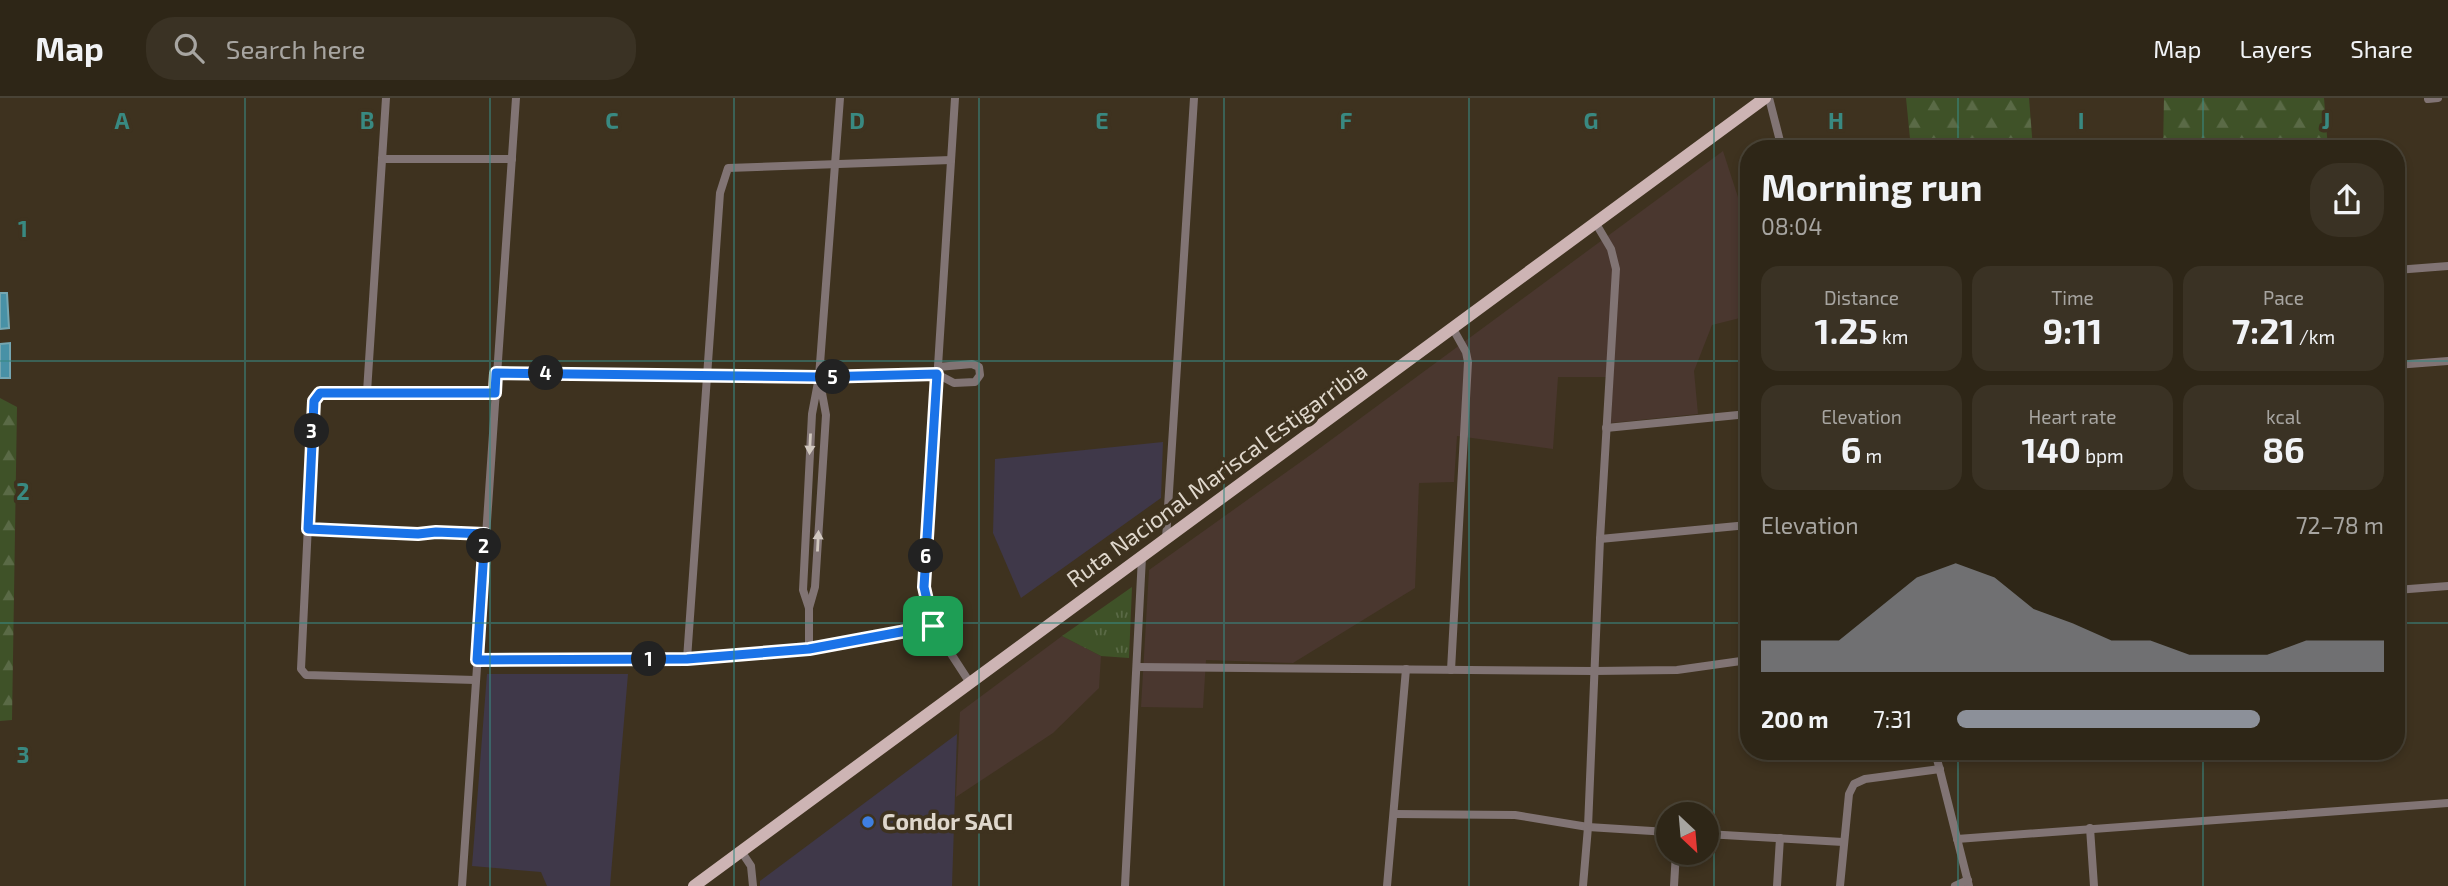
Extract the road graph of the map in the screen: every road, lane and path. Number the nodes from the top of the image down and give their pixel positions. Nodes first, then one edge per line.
1 (386, 98) edge
2 (516, 98) edge
3 (840, 98) edge
4 (955, 98) edge
5 (1194, 98) edge
6 (1767, 98) edge
7 (2438, 98) edge
8 (2428, 99) edge
9 (1779, 140) edge
10 (382, 159) junction
11 (512, 159) junction
12 (951, 160) junction
13 (833, 165) junction
14 (1595, 222) junction
15 (2448, 266) edge
16 (2405, 269) edge
17 (1452, 327) junction
18 (2448, 362) edge
19 (2405, 364) edge
20 (937, 370) junction
21 (496, 373) junction
22 (707, 375) junction
23 (819, 377) junction
24 (367, 392) junction
25 (495, 393) junction
26 (1740, 415) edge
27 (1606, 428) junction
28 (1740, 526) edge
29 (308, 529) junction
30 (485, 534) junction
31 (1166, 539) junction
32 (1600, 539) junction
33 (1142, 557) junction
34 (2448, 586) edge
35 (2405, 589) edge
36 (809, 608) junction
37 (933, 626) junction
38 (809, 649) junction
39 (687, 659) junction
40 (477, 660) junction
41 (1740, 661) edge
42 (1137, 667) junction
43 (1406, 669) junction
44 (1451, 670) junction
45 (1594, 671) junction
46 (475, 680) junction
47 (971, 683) junction
48 (1938, 760) edge
49 (1940, 769) junction
50 (2448, 803) edge
51 (1394, 814) junction
52 (1588, 827) junction
53 (2090, 828) junction
54 (1656, 831) edge
55 (1719, 835) edge
56 (1780, 838) junction
57 (1957, 839) junction
58 (1843, 842) junction
59 (741, 851) junction
60 (1675, 865) edge
61 (1968, 883) edge
62 (462, 886) edge
63 (694, 886) edge
64 (753, 886) edge
65 (1125, 886) edge
66 (1387, 886) edge
67 (1583, 886) edge
68 (1674, 886) edge
69 (1777, 886) edge
70 (1840, 886) edge
71 (1955, 886) edge
72 (2094, 886) edge

1 - 10 street
2 - 11 street
3 - 13 street
4 - 12 street
5 - 31 street
6 - 9 street
6 - 14 main road, Ruta Nacional Mariscal Estigarribia
7 - 8 street
10 - 11 street
10 - 24 street
11 - 21 street
12 - 13 street
12 - 20 street
13 - 22 street
13 - 23 street
14 - 17 main road, Ruta Nacional Mariscal Estigarribia
14 - 27 street
15 - 16 street
17 - 31 main road, Ruta Nacional Mariscal Estigarribia
17 - 44 street
18 - 19 street
20 - 20 street
20 - 23 street
20 - 37 street
21 - 22 street
21 - 25 street
22 - 23 street
22 - 39 street
36 -> 23 street
23 -> 36 street
24 - 25 street
24 - 29 street
25 - 30 street
26 - 27 street
27 - 32 street
28 - 32 street
29 - 30 street
29 - 46 street
30 - 40 street
31 - 33 main road, Ruta Nacional Mariscal Estigarribia
32 - 45 street
33 - 42 street
33 - 47 main road, Ruta Nacional Mariscal Estigarribia
34 - 35 street
36 - 38 street
37 - 38 street
37 - 47 street
38 - 39 street
39 - 40 street
40 - 46 street
41 - 45 street
42 - 43 street
42 - 65 street
43 - 44 street
43 - 51 street
44 - 45 street
45 - 52 street
46 - 62 street
47 - 59 main road, Ruta Nacional Mariscal Estigarribia
48 - 49 street
49 - 57 street
49 - 58 street
50 - 53 street
51 - 52 street
51 - 66 street
52 - 54 street
52 - 67 street
53 - 57 street
53 - 72 street
55 - 56 street
56 - 58 street
56 - 69 street
57 - 61 street
58 - 70 street
59 - 63 main road, Ruta Nacional Mariscal Estigarribia
59 - 64 street
60 - 68 street
61 - 71 street

